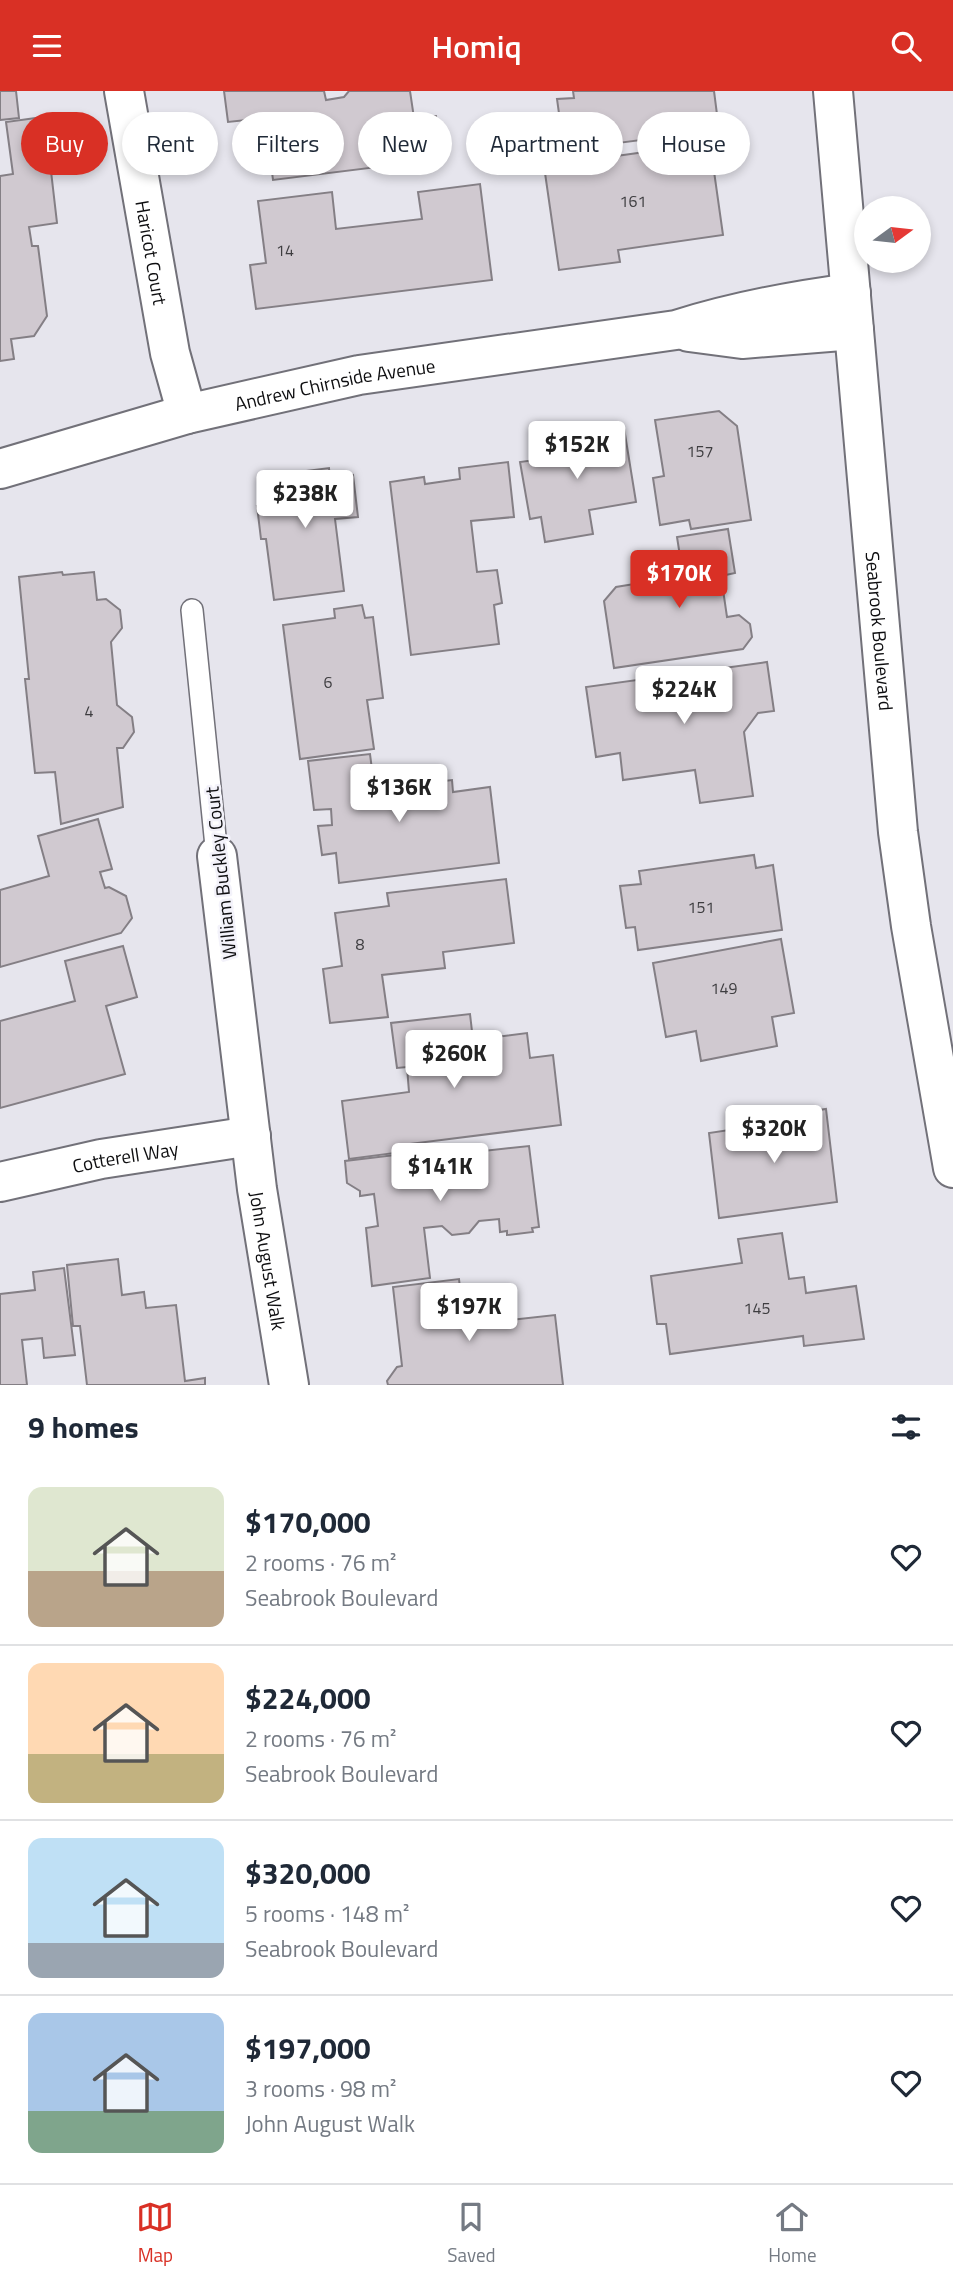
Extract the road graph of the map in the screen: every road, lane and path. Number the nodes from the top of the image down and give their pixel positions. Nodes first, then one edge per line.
1 (124, 91) edge
2 (833, 91) edge
3 (853, 311) junction
4 (187, 414) junction
5 (0, 469) edge
6 (192, 610) dead end
7 (217, 856) joint
8 (950, 1127) edge
9 (251, 1136) junction
10 (953, 1168) edge
11 (0, 1182) edge
12 (289, 1385) edge

1 - 4 street, Haricot Court
2 - 3 street, Seabrook Boulevard
3 - 4 street, Andrew Chirnside Avenue
3 - 8 street, Seabrook Boulevard
4 - 5 street, Andrew Chirnside Avenue
6 - 7 lane, William Buckley Court
7 - 9 street, William Buckley Court
8 - 10 street, Seabrook Boulevard
9 - 11 street, Cotterell Way
9 - 12 street, John August Walk

